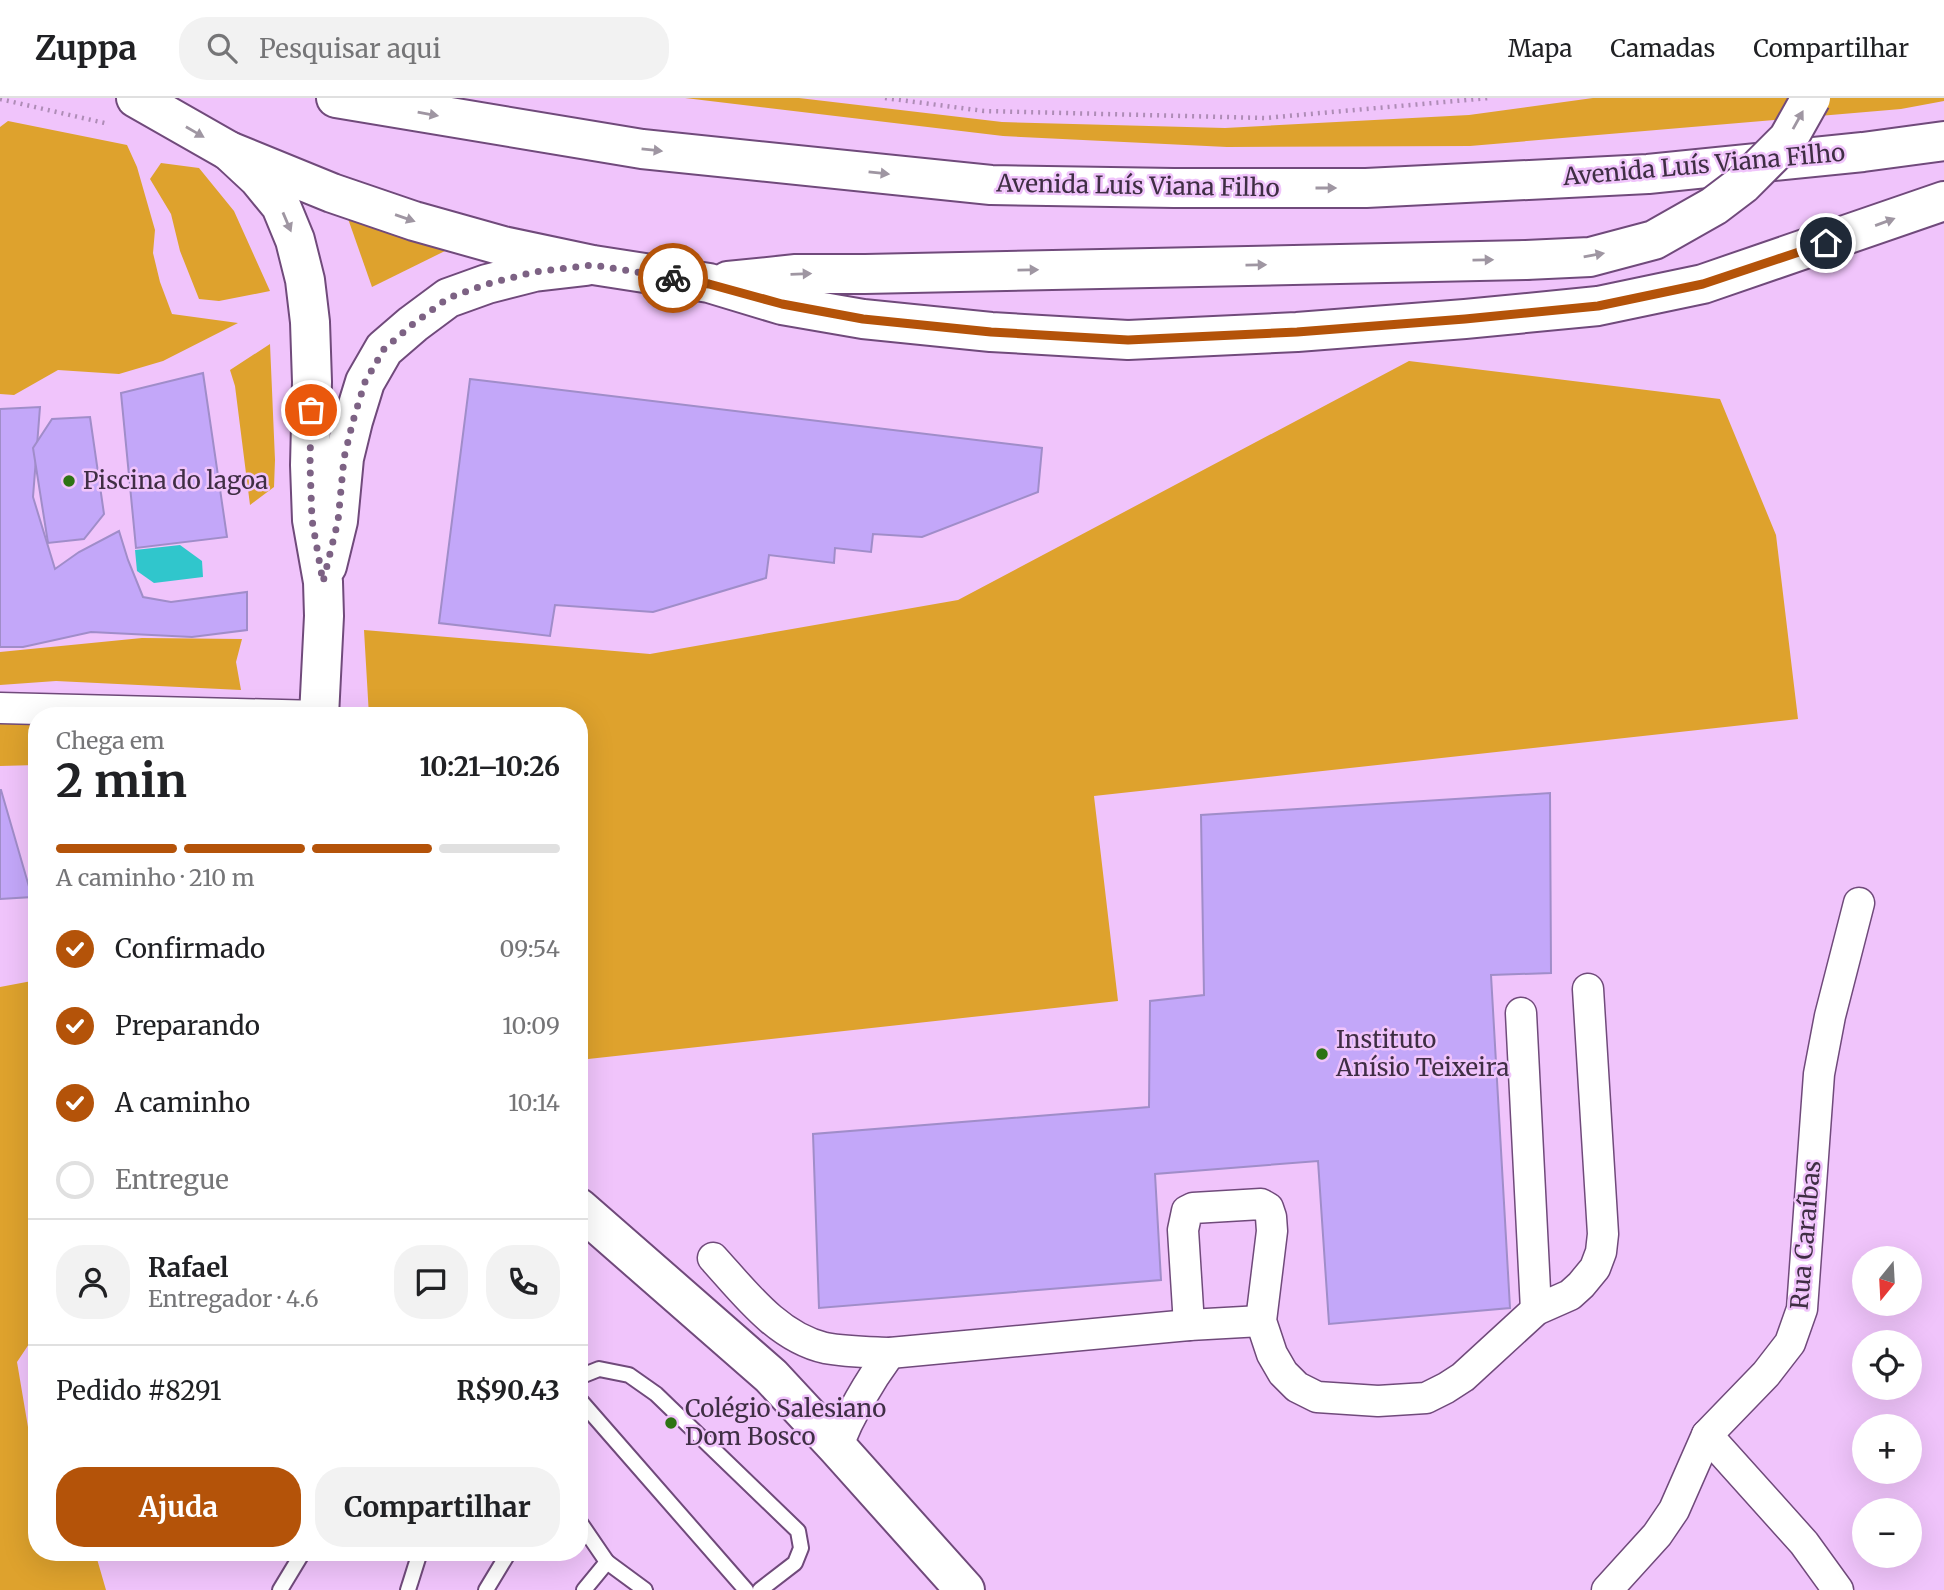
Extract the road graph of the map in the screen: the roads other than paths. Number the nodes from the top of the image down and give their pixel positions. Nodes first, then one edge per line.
1 (136, 98) edge
2 (336, 98) edge
3 (1811, 98) edge
4 (1944, 141) edge
5 (229, 151) junction
6 (1944, 201) edge
7 (593, 265) junction
8 (709, 284) junction
9 (323, 582) junction
10 (319, 707) edge
11 (0, 708) edge
12 (28, 709) edge
13 (1859, 903) dead end
14 (1588, 989) dead end
15 (1521, 1013) dead end
16 (588, 1218) edge
17 (713, 1258) dead end
18 (1536, 1310) junction
19 (1261, 1321) junction
20 (1189, 1325) junction
21 (890, 1353) junction
22 (588, 1373) edge
23 (588, 1409) edge
24 (1707, 1435) junction
25 (837, 1447) junction
26 (588, 1534) edge
27 (298, 1561) edge
28 (418, 1561) edge
29 (504, 1561) edge
30 (607, 1562) junction
31 (280, 1590) edge
32 (408, 1590) edge
33 (486, 1590) edge
34 (584, 1590) edge
35 (645, 1590) edge
36 (746, 1590) edge
37 (760, 1590) edge
38 (965, 1590) edge
39 (1607, 1590) edge
40 (1838, 1590) edge

1 -> 5 main road
2 -> 4 main road, Avenida Luís Viana Filho
8 -> 3 main road, bridge
5 -> 7 main road
5 -> 9 main road
8 -> 6 main road
7 - 8 main road
7 - 9 main road
9 - 10 main road
11 - 12 street
13 - 24 street, Rua Caraíbas
14 - 18 street
15 - 18 street
16 - 25 main road
17 - 21 street
18 - 19 street
19 - 20 street
19 - 20 street
20 - 21 street
21 - 25 street
22 - 37 lane
23 - 36 lane
24 - 39 street, Rua Caraíbas
24 - 40 street
25 - 38 main road
26 - 30 lane
27 - 31 lane
28 - 32 lane
29 - 33 lane
30 - 34 lane
30 - 35 lane

